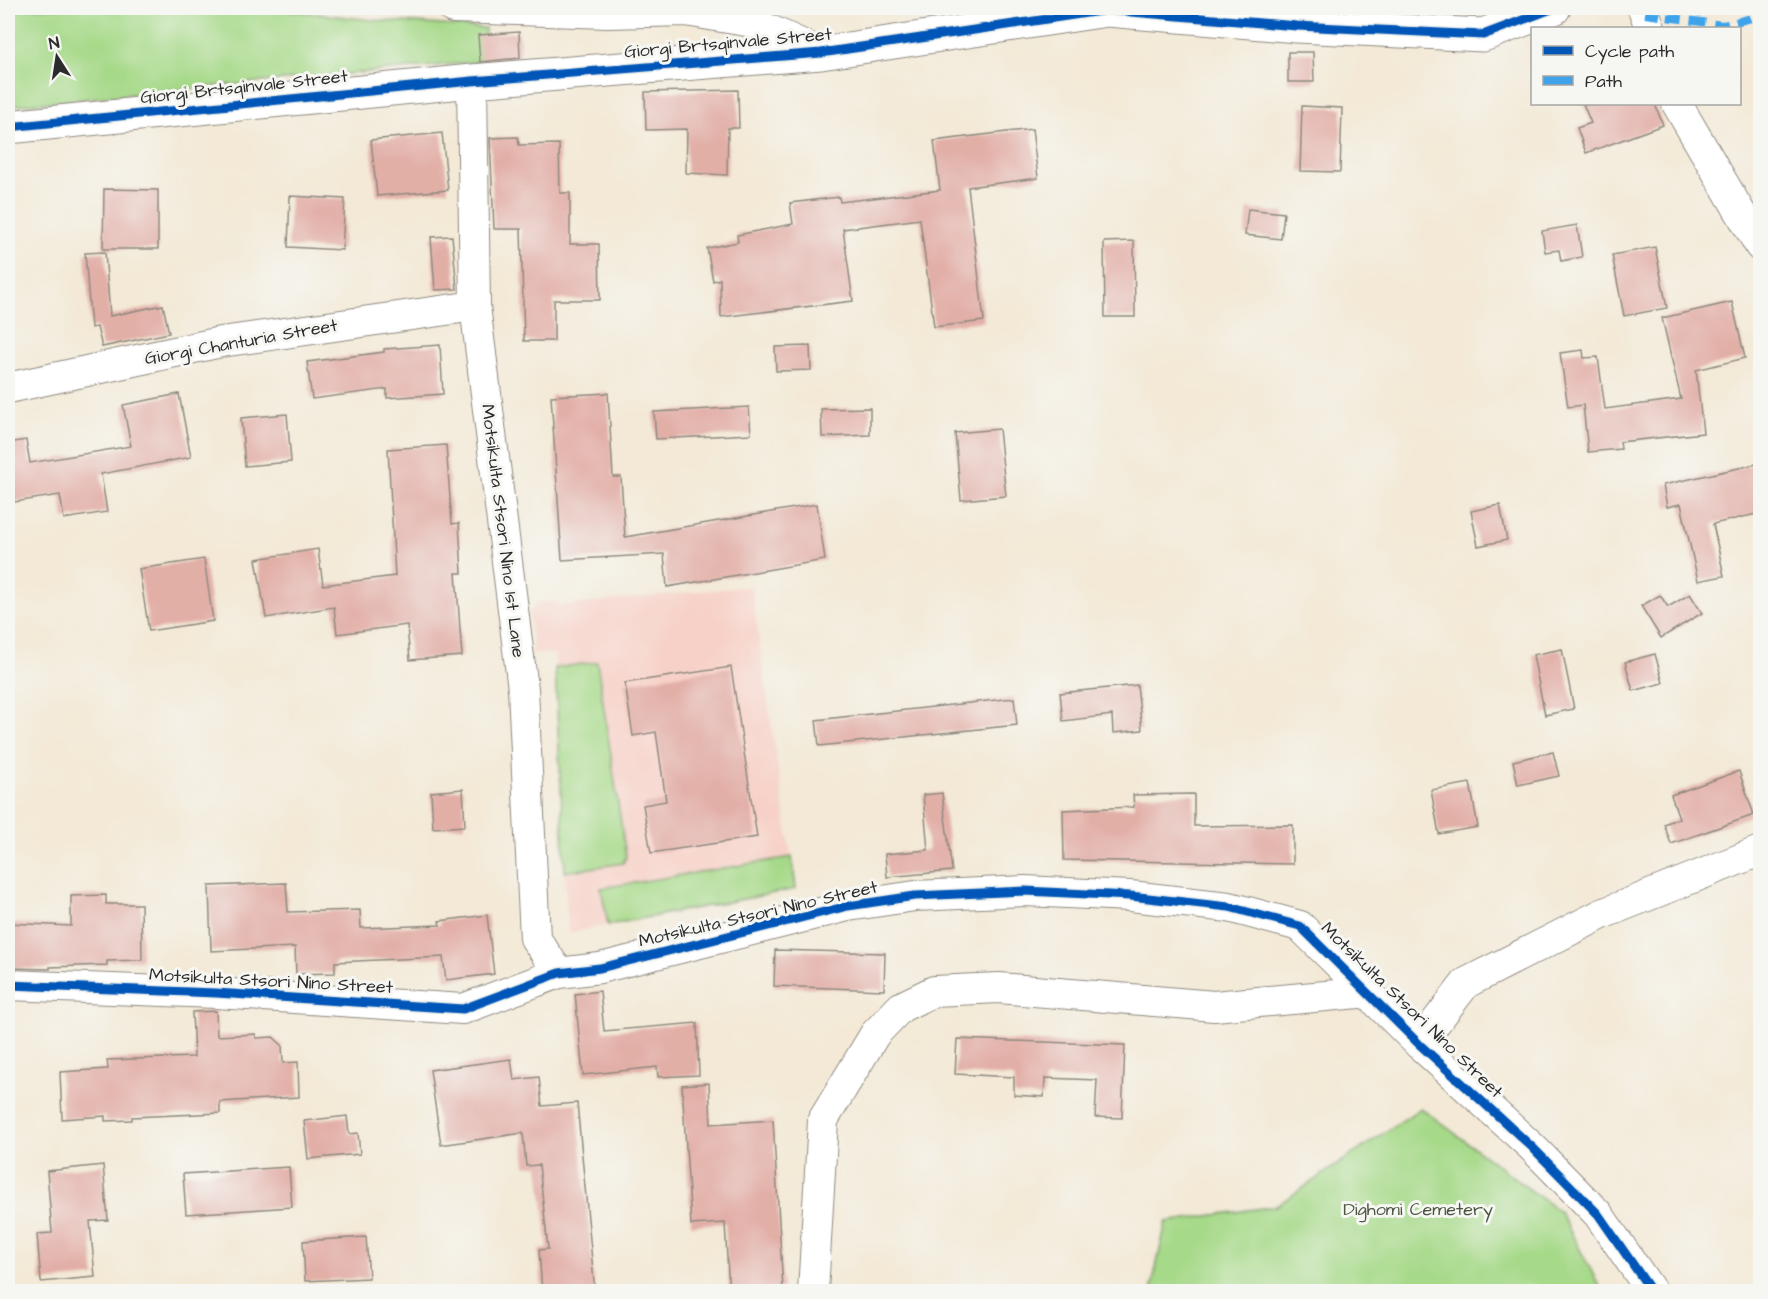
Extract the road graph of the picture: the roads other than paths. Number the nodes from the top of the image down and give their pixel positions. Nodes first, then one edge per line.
1 (453, 8) edge
2 (1554, 8) edge
3 (1643, 8) edge
4 (1650, 27) edge
5 (821, 53) junction
6 (471, 81) junction
7 (1678, 105) edge
8 (8, 128) edge
9 (1761, 246) edge
10 (475, 306) junction
11 (8, 388) edge
12 (1761, 851) edge
13 (559, 974) junction
14 (8, 985) edge
15 (1370, 992) junction
16 (1419, 1044) junction
17 (813, 1292) edge
18 (1652, 1292) edge

1 - 5 street
2 - 5 street, Giorgi Brtsqinvale Street
3 - 4 street
5 - 6 street, Giorgi Brtsqinvale Street
6 - 8 street, Giorgi Brtsqinvale Street
6 - 10 street, Motsikulta Stsori Nino 1st Lane
7 - 9 street
10 - 11 street, Giorgi Chanturia Street
10 - 13 street, Motsikulta Stsori Nino 1st Lane
12 - 16 street
13 - 14 street, Motsikulta Stsori Nino Street
13 - 15 street, Motsikulta Stsori Nino Street
15 - 16 street, Motsikulta Stsori Nino Street
15 - 17 street
16 - 18 street, Motsikulta Stsori Nino Street

